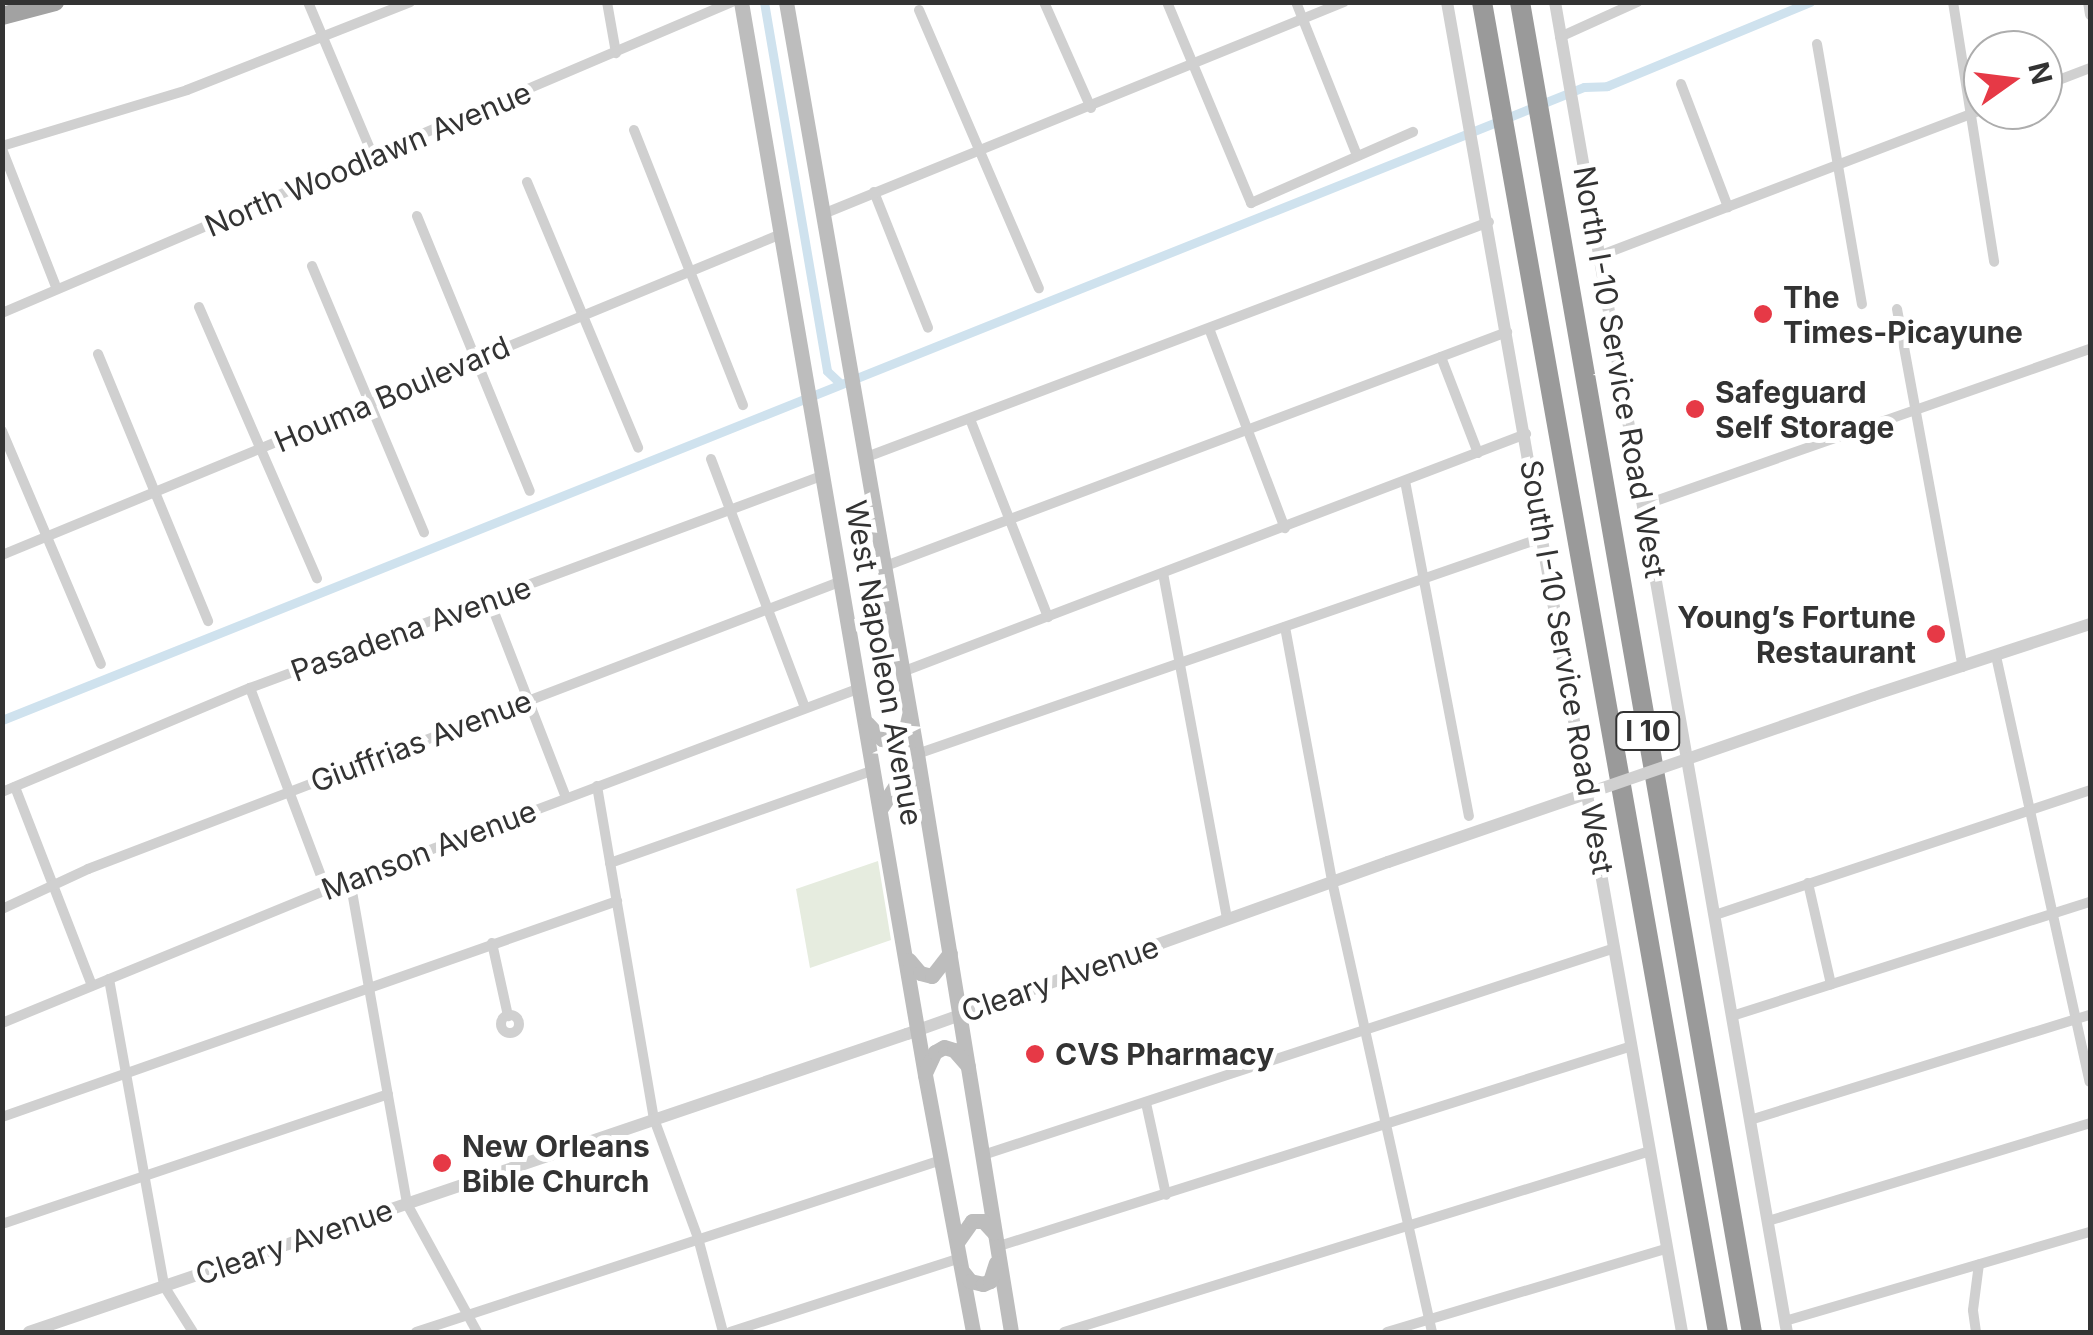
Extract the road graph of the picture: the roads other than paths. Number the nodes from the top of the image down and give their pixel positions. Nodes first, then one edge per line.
1 (55, 2) edge
2 (308, 2) edge
3 (410, 2) edge
4 (607, 2) edge
5 (732, 2) edge
6 (741, 2) edge
7 (786, 2) edge
8 (1044, 2) edge
9 (1167, 2) edge
10 (1296, 2) edge
11 (1344, 2) edge
12 (1448, 2) edge
13 (1472, 2) edge
14 (1482, 2) edge
15 (1520, 2) edge
16 (1556, 2) edge
17 (1636, 2) edge
18 (1952, 2) edge
19 (2088, 2) edge
20 (919, 10) dead end
21 (2090, 15) edge
22 (2, 16) edge
23 (1303, 18) junction
24 (1486, 25) junction
25 (1560, 36) junction
26 (324, 38) junction
27 (1817, 44) dead end
28 (616, 53) junction
29 (1195, 66) junction
30 (2090, 68) edge
31 (1963, 70) edge
32 (2063, 78) edge
33 (1682, 84) dead end
34 (1091, 108) junction
35 (1963, 117) edge
36 (634, 130) dead end
37 (1973, 130) edge
38 (1413, 132) dead end
39 (2, 147) edge
40 (980, 152) junction
41 (1356, 155) junction
42 (373, 156) junction
43 (1838, 165) junction
44 (527, 182) dead end
45 (874, 192) junction
46 (1728, 207) junction
47 (823, 214) junction
48 (417, 216) dead end
49 (1488, 222) junction
50 (781, 234) junction
51 (1600, 256) junction
52 (1994, 262) dead end
53 (312, 266) dead end
54 (690, 270) junction
55 (1039, 288) dead end
56 (58, 289) junction
57 (1862, 304) dead end
58 (199, 307) dead end
59 (1897, 309) dead end
60 (2, 313) edge
61 (582, 314) junction
62 (928, 328) dead end
63 (1210, 331) junction
64 (1507, 332) junction
65 (2090, 349) edge
66 (98, 354) dead end
67 (1440, 357) junction
68 (476, 358) junction
69 (370, 403) junction
70 (743, 404) dead end
71 (1918, 409) junction
72 (970, 418) junction
73 (1248, 430) junction
74 (2, 431) edge
75 (1526, 434) junction
76 (638, 448) dead end
77 (260, 449) junction
78 (1478, 453) junction
79 (862, 458) junction
80 (711, 459) dead end
81 (824, 475) junction
82 (1405, 481) junction
83 (530, 491) dead end
84 (155, 493) junction
85 (1644, 505) junction
86 (730, 511) junction
87 (1009, 518) junction
88 (1285, 528) junction
89 (424, 532) dead end
90 (48, 536) junction
91 (1544, 537) junction
92 (2, 555) edge
93 (882, 567) junction
94 (1163, 573) junction
95 (316, 579) dead end
96 (1425, 579) junction
97 (842, 581) junction
98 (488, 599) junction
99 (767, 609) junction
100 (1048, 617) junction
101 (208, 621) dead end
102 (2090, 624) edge
103 (1285, 627) junction
104 (1996, 656) junction
105 (1181, 660) junction
106 (102, 664) dead end
107 (1963, 668) junction
108 (902, 672) junction
109 (863, 686) junction
110 (250, 688) junction
111 (528, 701) junction
112 (804, 708) junction
113 (909, 712) junction
114 (866, 723) junction
115 (917, 754) junction
116 (874, 770) junction
117 (597, 786) junction
118 (15, 787) junction
119 (2090, 790) edge
120 (289, 791) junction
121 (2, 792) edge
122 (566, 798) junction
123 (924, 803) junction
124 (881, 808) junction
125 (2030, 810) junction
126 (1469, 816) dead end
127 (610, 862) junction
128 (350, 880) junction
129 (1332, 882) junction
130 (1808, 883) junction
131 (52, 886) junction
132 (326, 890) junction
133 (617, 901) junction
134 (2090, 902) edge
135 (2, 909) edge
136 (1714, 914) junction
137 (2052, 914) junction
138 (1227, 918) junction
139 (492, 944) junction
140 (1615, 948) junction
141 (950, 953) junction
142 (907, 956) junction
143 (109, 979) junction
144 (1830, 984) junction
145 (92, 986) junction
146 (369, 987) junction
147 (960, 1014) junction
148 (2090, 1015) edge
149 (508, 1016) dead end
150 (1732, 1016) junction
151 (2076, 1020) junction
152 (2, 1023) edge
153 (917, 1029) junction
154 (1366, 1030) junction
155 (1632, 1046) junction
156 (968, 1066) junction
157 (126, 1074) junction
158 (924, 1075) junction
159 (2090, 1082) edge
160 (388, 1094) junction
161 (1146, 1103) junction
162 (2, 1116) edge
163 (654, 1119) junction
164 (1750, 1120) junction
165 (2090, 1123) edge
166 (1387, 1125) junction
167 (1650, 1152) junction
168 (983, 1155) junction
169 (941, 1160) junction
170 (144, 1177) junction
171 (1166, 1194) junction
172 (407, 1204) junction
173 (1768, 1220) junction
174 (5, 1223) dead end
175 (1409, 1228) junction
176 (2090, 1232) edge
177 (698, 1238) junction
178 (996, 1246) junction
179 (1668, 1248) junction
180 (960, 1257) junction
181 (1979, 1264) junction
182 (164, 1286) junction
183 (469, 1314) junction
184 (1429, 1320) junction
185 (1786, 1327) edge
186 (29, 1332) edge
187 (193, 1332) edge
188 (416, 1332) edge
189 (477, 1332) edge
190 (726, 1332) edge
191 (973, 1332) edge
192 (1011, 1332) edge
193 (1064, 1332) edge
194 (1387, 1332) edge
195 (1432, 1332) edge
196 (1682, 1332) edge
197 (1718, 1332) edge
198 (1752, 1332) edge
199 (1976, 1332) edge

1 - 22 highway
2 - 26 street
3 - 26 street
4 - 28 street
5 - 28 street, North Woodlawn Avenue
6 - 50 main road, West Napoleon Avenue
7 - 47 main road, West Napoleon Avenue
8 - 34 street
9 - 29 street
10 - 23 street
11 - 23 street
12 - 49 street, South I-10 Service Road West
13 - 24 highway
14 - 24 highway, I 10
15 - 198 highway, I 10
16 - 25 street, North I-10 Service Road West
17 - 25 street
18 - 31 street
19 - 21 street
20 - 40 street
23 - 29 street
23 - 41 street
24 - 197 highway, I 10
25 - 51 street, North I-10 Service Road West
26 - 39 street
26 - 42 street
27 - 43 street
28 - 42 street, North Woodlawn Avenue
29 - 34 street
29 - 41 street
30 - 32 street
33 - 46 street
34 - 40 street
35 - 43 street
36 - 54 street
37 - 52 street
38 - 41 street
39 - 56 street
40 - 45 street
40 - 55 street
42 - 56 street, North Woodlawn Avenue
43 - 46 street
43 - 57 street
44 - 61 street
45 - 47 street
45 - 62 street
46 - 51 street
47 - 79 main road, West Napoleon Avenue
48 - 68 street
49 - 63 street
49 - 64 street, South I-10 Service Road West
50 - 54 street, Houma Boulevard
50 - 81 main road, West Napoleon Avenue
51 - 85 street, North I-10 Service Road West
53 - 69 street
54 - 61 street, Houma Boulevard
54 - 70 street
56 - 60 street, North Woodlawn Avenue
58 - 77 street
59 - 71 street
61 - 68 street, Houma Boulevard
61 - 76 street
63 - 72 street
63 - 73 street
64 - 67 street
64 - 75 street, South I-10 Service Road West
65 - 71 street
66 - 84 street
67 - 73 street
67 - 78 street
68 - 69 street, Houma Boulevard
68 - 83 street
69 - 77 street, Houma Boulevard
69 - 89 street
71 - 85 street
71 - 107 street
72 - 79 street
72 - 87 street
73 - 87 street
73 - 88 street
74 - 90 street
75 - 78 street
75 - 91 street, South I-10 Service Road West
77 - 84 street, Houma Boulevard
77 - 95 street
78 - 82 street
79 - 93 main road, West Napoleon Avenue
80 - 86 street
81 - 86 street, Pasadena Avenue
81 - 97 main road, West Napoleon Avenue
82 - 88 street
82 - 96 street
84 - 90 street, Houma Boulevard
84 - 101 street
85 - 136 street, North I-10 Service Road West
86 - 98 street, Pasadena Avenue
86 - 99 street
87 - 93 street
87 - 100 street
88 - 94 street
90 - 92 street, Houma Boulevard
90 - 106 street
91 - 96 street
91 - 140 street, South I-10 Service Road West
93 - 108 main road, West Napoleon Avenue
94 - 100 street
94 - 105 street
96 - 103 street
96 - 126 street
97 - 99 street, Giuffrias Avenue
97 - 109 main road, West Napoleon Avenue
98 - 110 street, Pasadena Avenue
98 - 111 street
99 - 111 street, Giuffrias Avenue
99 - 112 street
100 - 108 street
102 - 104 street, Cleary Avenue
103 - 105 street
103 - 129 street
104 - 107 street, Cleary Avenue
104 - 125 street
105 - 115 street
105 - 138 street
107 - 129 street, Cleary Avenue, bridge
108 - 113 main road, West Napoleon Avenue
109 - 112 street, Manson Avenue
109 - 114 main road, West Napoleon Avenue
110 - 118 street, Pasadena Avenue
110 - 120 street
111 - 120 street, Giuffrias Avenue
111 - 122 street
112 - 117 street, Manson Avenue
113 - 114 main road
113 - 115 main road, West Napoleon Avenue
114 - 116 main road, West Napoleon Avenue
115 - 123 main road, West Napoleon Avenue
116 - 124 main road, West Napoleon Avenue
116 - 127 street
117 - 122 street, Manson Avenue
117 - 127 street
118 - 121 street, Pasadena Avenue
118 - 131 street
119 - 125 street
120 - 131 street, Giuffrias Avenue
120 - 132 street
122 - 128 street, Manson Avenue
123 - 124 main road
123 - 141 main road, West Napoleon Avenue
124 - 142 main road, West Napoleon Avenue
125 - 130 street
125 - 137 street
127 - 133 street
128 - 132 street, Manson Avenue
128 - 146 street
129 - 138 street, Cleary Avenue
129 - 154 street
130 - 136 street
130 - 144 street
131 - 135 street, Giuffrias Avenue
131 - 145 street
132 - 143 street, Manson Avenue
133 - 139 street
133 - 163 street
134 - 137 street
136 - 150 street, North I-10 Service Road West
137 - 144 street
137 - 151 street
138 - 147 street, Cleary Avenue
139 - 146 street
139 - 149 street
140 - 154 street
140 - 155 street, South I-10 Service Road West
141 - 142 main road
141 - 147 main road, West Napoleon Avenue
142 - 153 main road, West Napoleon Avenue
143 - 145 street, Manson Avenue
143 - 157 street
144 - 150 street
145 - 152 street, Manson Avenue
146 - 157 street
146 - 160 street
147 - 153 street, Cleary Avenue
147 - 156 main road, West Napoleon Avenue
148 - 151 street
150 - 164 street, North I-10 Service Road West
151 - 159 street
151 - 164 street
153 - 158 main road, West Napoleon Avenue
153 - 163 street, Cleary Avenue
154 - 161 street
154 - 166 street
155 - 166 street
155 - 167 street, South I-10 Service Road West
156 - 158 main road
156 - 168 main road, West Napoleon Avenue
157 - 162 street
157 - 170 street
158 - 169 main road, West Napoleon Avenue
160 - 170 street
160 - 172 street
161 - 168 street
161 - 171 street
163 - 172 street, Cleary Avenue
163 - 177 street
164 - 173 street, North I-10 Service Road West
165 - 173 street
166 - 171 street
166 - 175 street
167 - 175 street
167 - 179 street, South I-10 Service Road West
168 - 178 main road, West Napoleon Avenue
169 - 177 street
169 - 180 main road, West Napoleon Avenue
170 - 174 street
170 - 182 street
171 - 178 street
172 - 182 street, Cleary Avenue
172 - 183 street
173 - 185 street, North I-10 Service Road West
175 - 184 street
175 - 193 street
176 - 181 street
177 - 183 street
177 - 190 street
178 - 180 main road
178 - 180 main road
178 - 192 main road, West Napoleon Avenue
179 - 184 street
179 - 196 street, South I-10 Service Road West
180 - 190 street
180 - 191 main road, West Napoleon Avenue
181 - 185 street
181 - 199 street
182 - 186 street, Cleary Avenue
182 - 187 street
183 - 188 street
183 - 189 street
184 - 194 street
184 - 195 street

